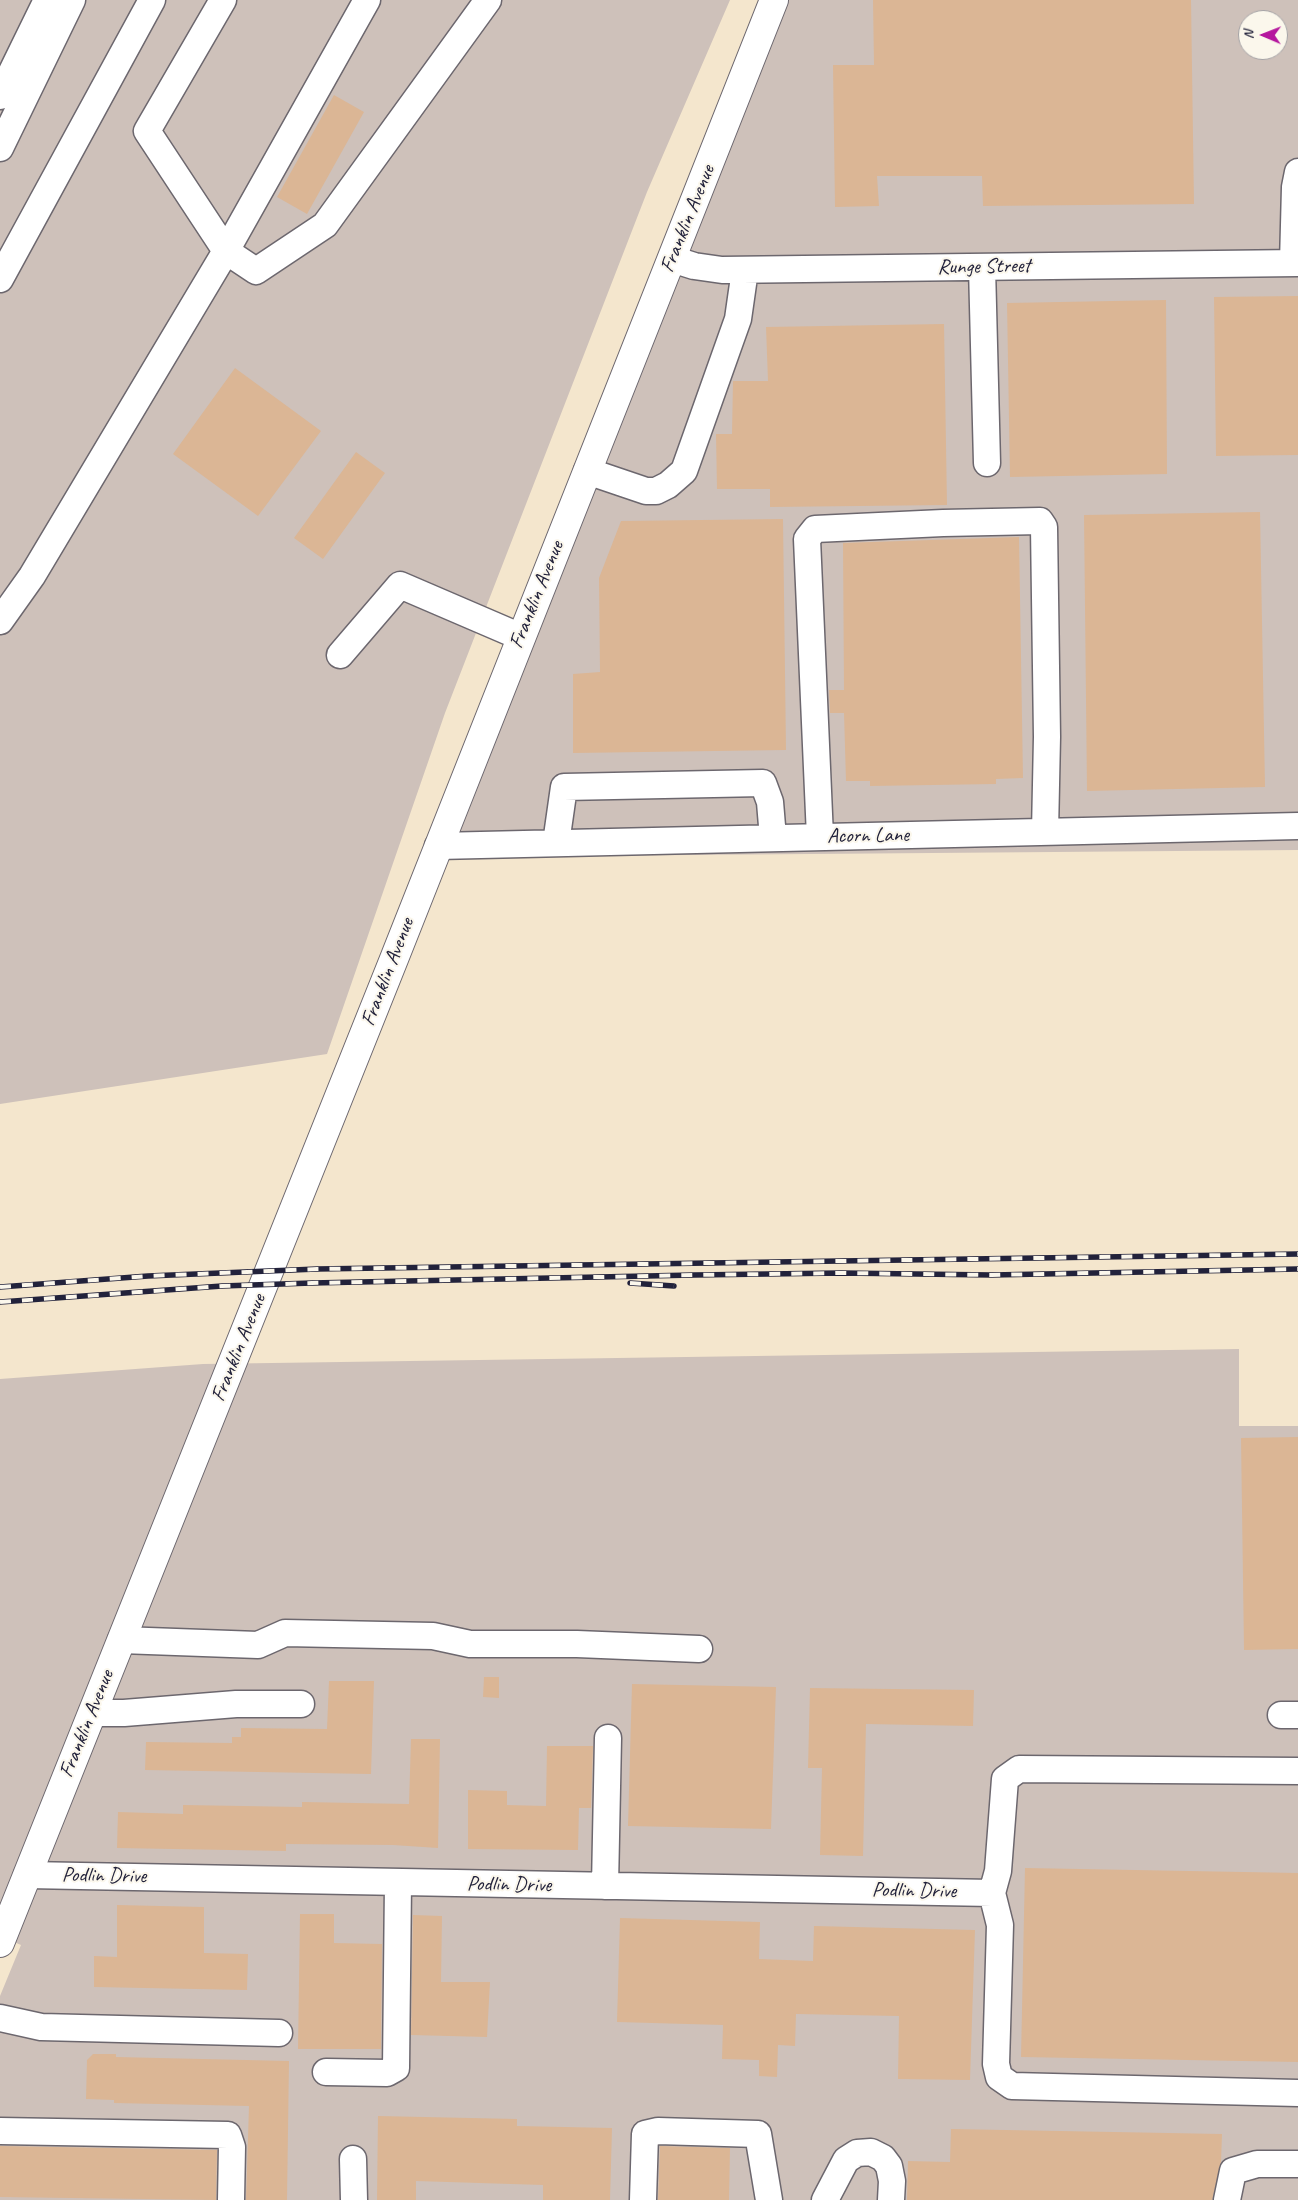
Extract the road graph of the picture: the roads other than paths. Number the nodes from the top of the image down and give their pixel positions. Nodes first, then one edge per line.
1 (47, 0) edge
2 (72, 0) edge
3 (152, 0) edge
4 (223, 0) edge
5 (367, 0) edge
6 (488, 0) edge
7 (774, 0) edge
8 (0, 96) edge
9 (0, 148) edge
10 (1298, 172) edge
11 (226, 251) junction
12 (672, 259) junction
13 (1295, 263) edge
14 (982, 267) junction
15 (745, 270) junction
16 (0, 278) edge
17 (986, 463) dead end
18 (587, 471) junction
19 (0, 621) edge
20 (521, 637) junction
21 (340, 655) dead end
22 (1298, 826) edge
23 (1045, 832) junction
24 (820, 837) junction
25 (773, 838) junction
26 (556, 843) junction
27 (438, 846) junction
28 (121, 1640) junction
29 (699, 1649) dead end
30 (301, 1704) dead end
31 (92, 1713) junction
32 (608, 1738) dead end
33 (1298, 1771) edge
34 (27, 1874) junction
35 (398, 1883) junction
36 (605, 1886) junction
37 (992, 1893) junction
38 (0, 1943) edge
39 (0, 2018) edge
40 (279, 2033) dead end
41 (326, 2072) dead end
42 (1298, 2093) edge
43 (0, 2131) edge
44 (353, 2159) dead end
45 (1298, 2164) edge
46 (231, 2200) edge
47 (354, 2200) edge
48 (643, 2200) edge
49 (769, 2200) edge
50 (825, 2200) edge
51 (891, 2200) edge
52 (1227, 2200) edge

1 - 8 street
2 - 9 street
3 - 16 street
4 - 11 street
5 - 11 street
6 - 11 street
7 - 12 main road, Franklin Avenue
10 - 13 street
11 - 19 street
12 - 15 street, Runge Street
12 - 18 main road, Franklin Avenue
13 - 14 street, Runge Street
14 - 15 street, Runge Street
14 - 17 street
15 - 18 street
18 - 20 main road, Franklin Avenue
20 - 21 street
20 - 27 main road, Franklin Avenue
22 - 23 street, Acorn Lane
23 - 24 street, Acorn Lane
23 - 24 street
24 - 25 street, Acorn Lane
25 - 26 street, Acorn Lane
25 - 26 street
26 - 27 street, Acorn Lane
27 - 28 main road, Franklin Avenue
28 - 29 street
28 - 31 main road, Franklin Avenue
30 - 31 street
31 - 34 main road, Franklin Avenue
32 - 36 street
33 - 37 street
34 - 35 street, Podlin Drive
34 - 38 main road, Franklin Avenue
35 - 36 street, Podlin Drive
35 - 41 street
36 - 37 street, Podlin Drive
37 - 42 street
39 - 40 street
43 - 46 street
44 - 47 street
45 - 52 street
48 - 49 street
50 - 51 street

